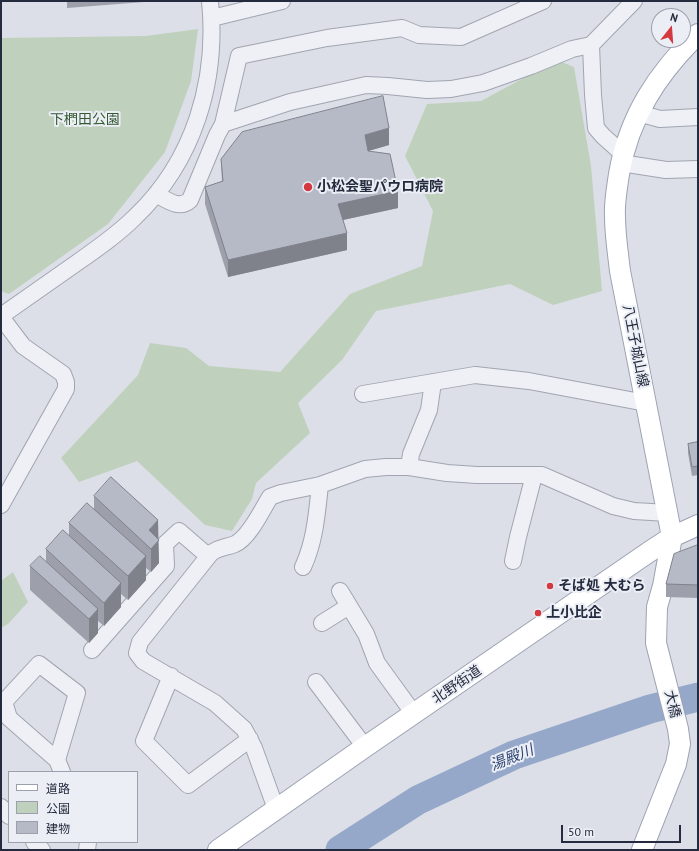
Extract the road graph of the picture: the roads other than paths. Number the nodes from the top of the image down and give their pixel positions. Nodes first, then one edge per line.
1 (210, 1) edge
2 (282, 1) edge
3 (543, 1) edge
4 (634, 1) edge
5 (212, 18) junction
6 (698, 34) edge
7 (591, 45) junction
8 (638, 113) junction
9 (698, 117) edge
10 (223, 124) junction
11 (622, 159) junction
12 (698, 169) edge
13 (156, 194) junction
14 (1, 317) edge
15 (433, 382) junction
16 (363, 394) dead end
17 (646, 403) junction
18 (409, 467) junction
19 (534, 475) junction
20 (320, 485) junction
21 (1, 506) edge
22 (668, 513) junction
23 (698, 525) edge
24 (672, 537) junction
25 (208, 556) junction
26 (513, 561) dead end
27 (302, 567) dead end
28 (340, 591) dead end
29 (349, 606) junction
30 (322, 623) dead end
31 (92, 650) dead end
32 (171, 676) junction
33 (666, 678) joint
34 (316, 682) dead end
35 (414, 714) junction
36 (250, 740) junction
37 (365, 747) junction
38 (60, 766) edge
39 (276, 809) junction
40 (218, 850) edge
41 (642, 850) edge

1 - 5 street
2 - 5 street
3 - 10 street
4 - 7 street
5 - 13 street
6 - 8 main road, 八王子城山線
7 - 10 street
7 - 11 street
8 - 9 street
8 - 11 main road, 八王子城山線
10 - 13 street
11 - 12 street
11 - 17 main road, 八王子城山線
13 - 14 street
14 - 21 street
15 - 16 street
15 - 17 street
15 - 18 street
17 - 22 main road, 八王子城山線
18 - 19 street
18 - 20 street
19 - 22 street
19 - 26 street
20 - 25 street
20 - 27 street
22 - 24 main road, 八王子城山線
23 - 24 main road, 北野街道
24 - 33 main road, 八王子城山線
24 - 35 main road, 北野街道
25 - 31 street
25 - 32 street
28 - 29 street
29 - 30 street
29 - 35 street
32 - 36 street
32 - 36 street
33 - 41 main road, 大橋
34 - 37 street
35 - 37 main road, 北野街道
36 - 39 street
37 - 39 main road, 北野街道
38 - 38 street
39 - 40 main road, 北野街道

